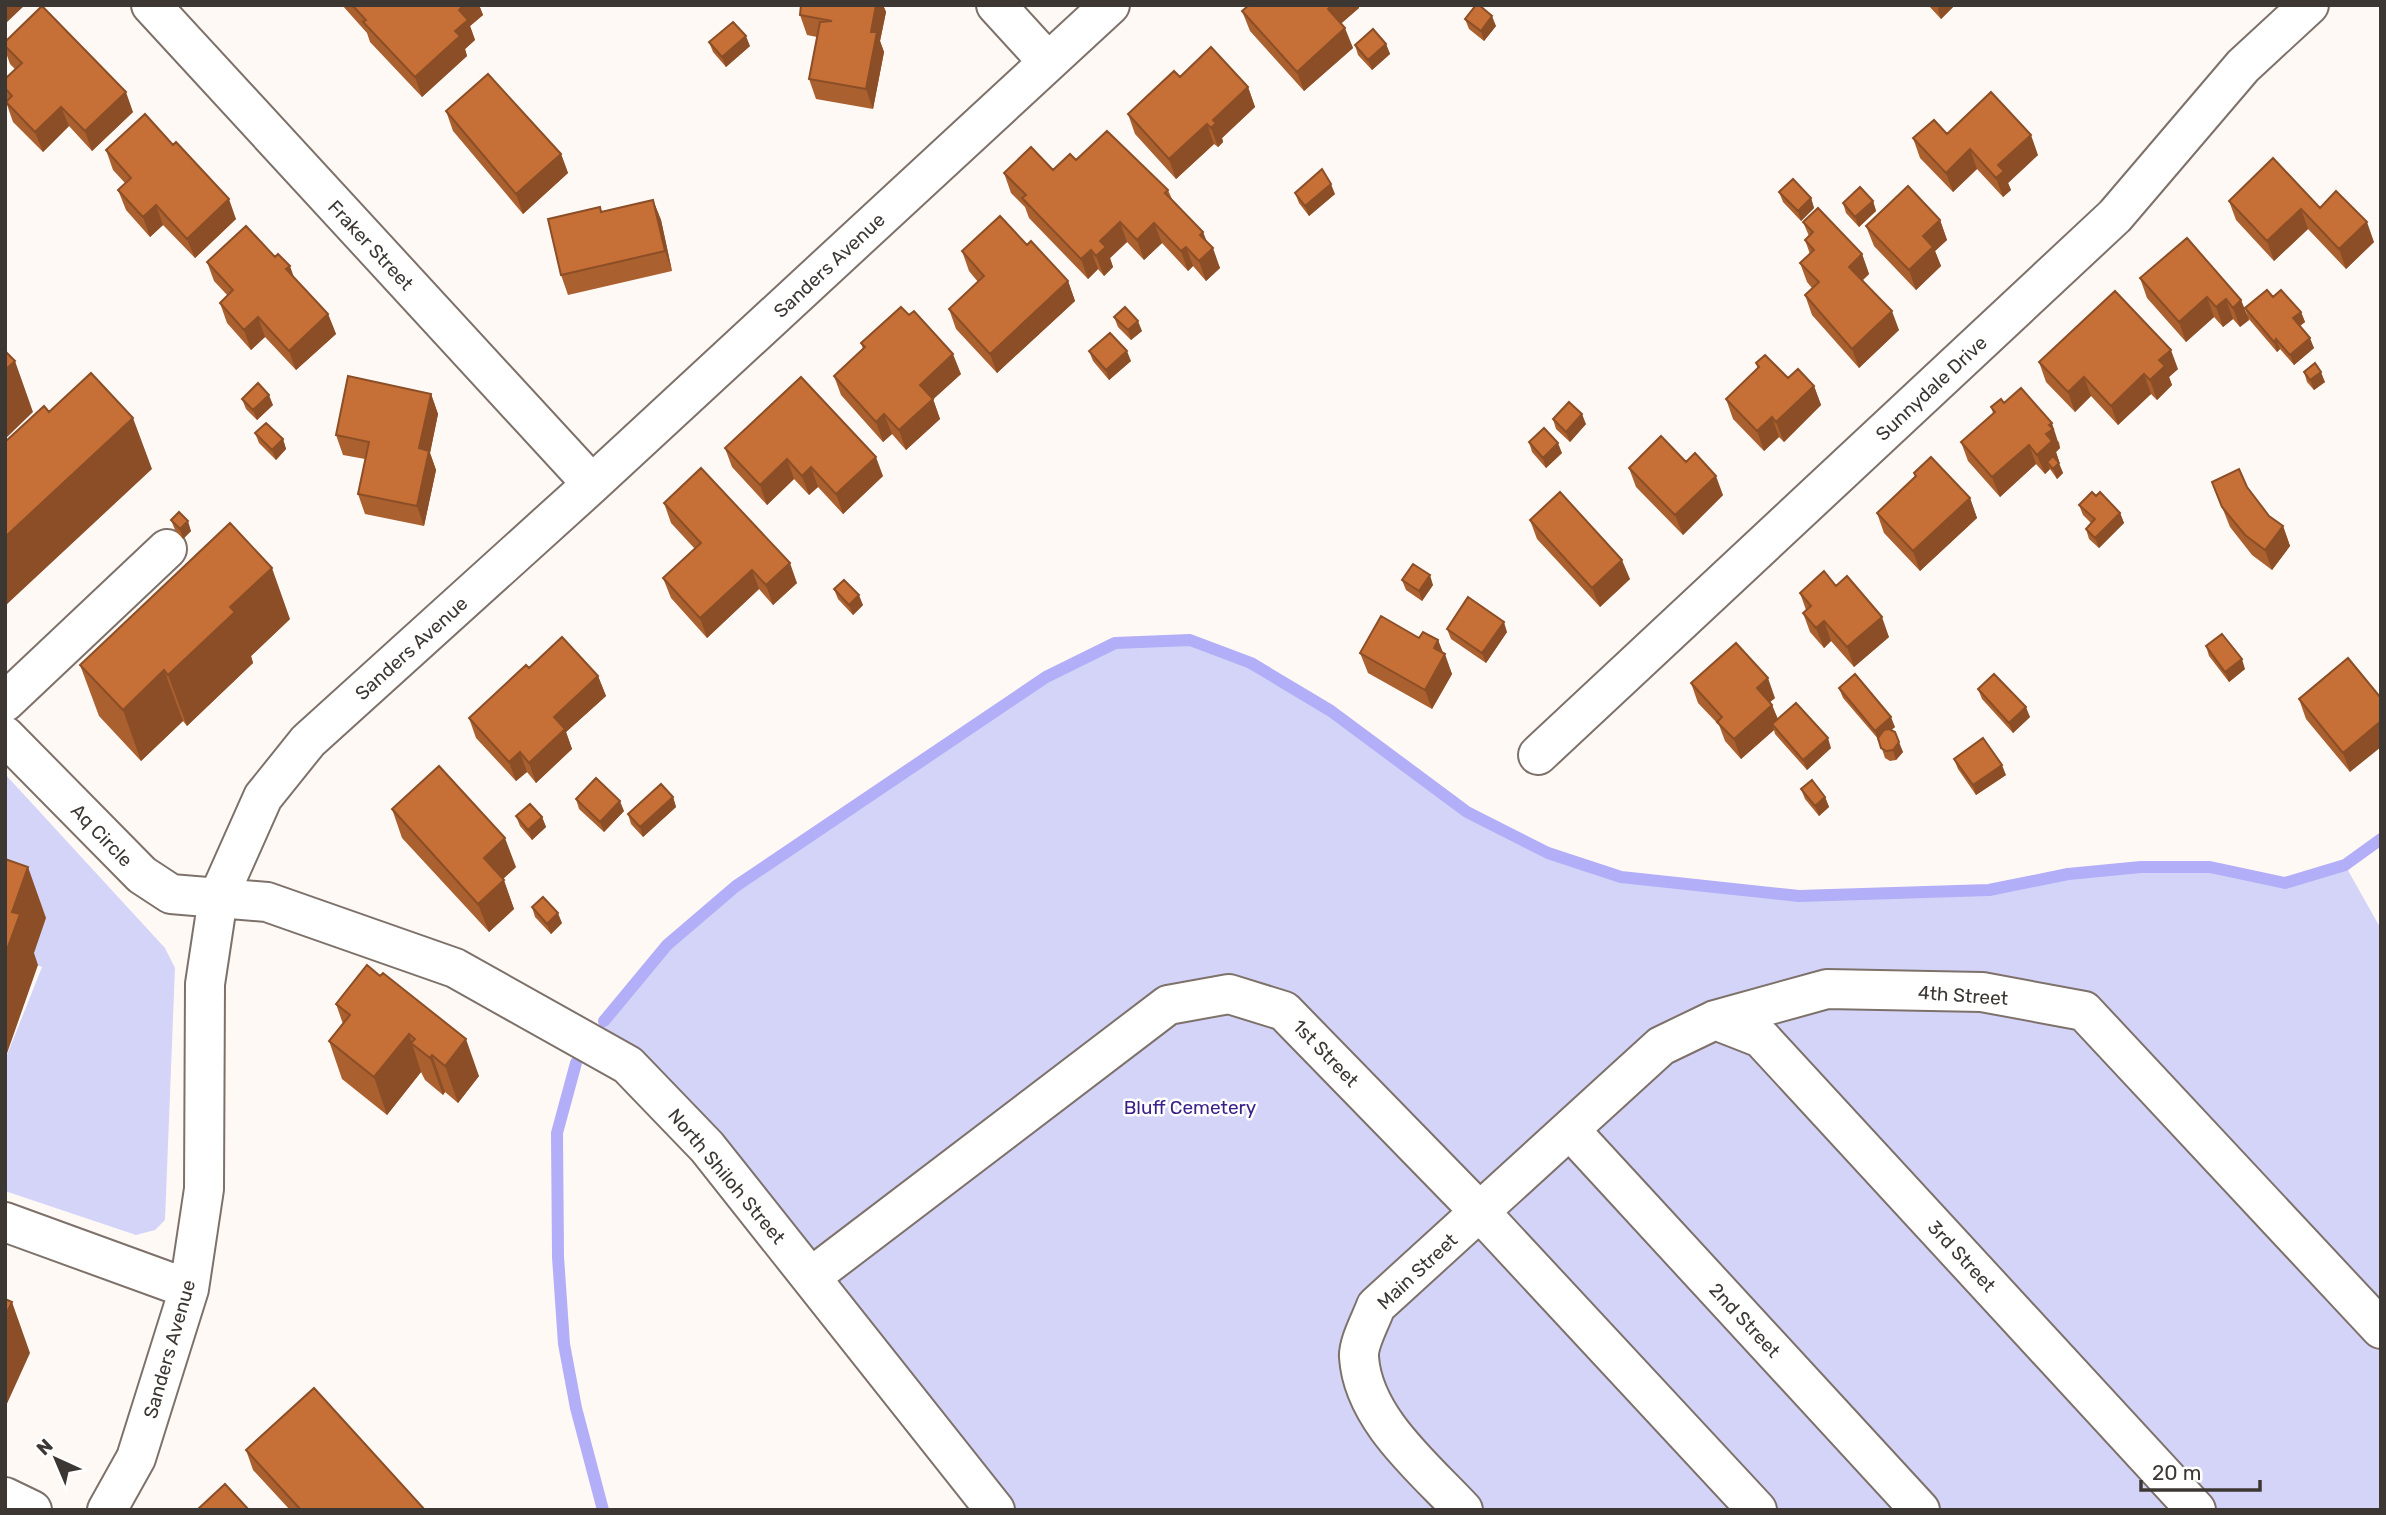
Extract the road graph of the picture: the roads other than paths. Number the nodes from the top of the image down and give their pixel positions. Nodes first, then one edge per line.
1 (151, 5) edge
2 (996, 5) edge
3 (1110, 5) edge
4 (2309, 5) edge
5 (1048, 62) junction
6 (592, 484) junction
7 (167, 549) dead end
8 (5, 702) edge
9 (5, 736) edge
10 (1538, 755) dead end
11 (218, 898) junction
12 (1715, 1020) junction
13 (1570, 1130) junction
14 (1480, 1212) junction
15 (5, 1222) edge
16 (811, 1277) junction
17 (189, 1289) junction
18 (2381, 1329) edge
19 (5, 1497) edge
20 (32, 1510) edge
21 (107, 1510) edge
22 (995, 1510) edge
23 (1463, 1510) edge
24 (1758, 1510) edge
25 (1920, 1510) edge
26 (2196, 1510) edge

1 - 6 street, Fraker Street
2 - 5 street
3 - 5 street, Sanders Avenue
4 - 10 street, Sunnydale Drive
5 - 6 street, Sanders Avenue
6 - 11 street, Sanders Avenue
7 - 8 street
9 - 11 street, Aq Circle
11 - 16 street, North Shiloh Street
11 - 17 street, Sanders Avenue
12 - 13 street, 4th Street
12 - 18 street, 4th Street
12 - 26 street, 3rd Street
13 - 14 street, 4th Street
13 - 25 street, 2nd Street
14 - 16 street, 1st Street
14 - 23 street, Main Street
14 - 24 street, 1st Street
15 - 17 street
16 - 22 street, North Shiloh Street
17 - 21 street, Sanders Avenue
19 - 20 street

